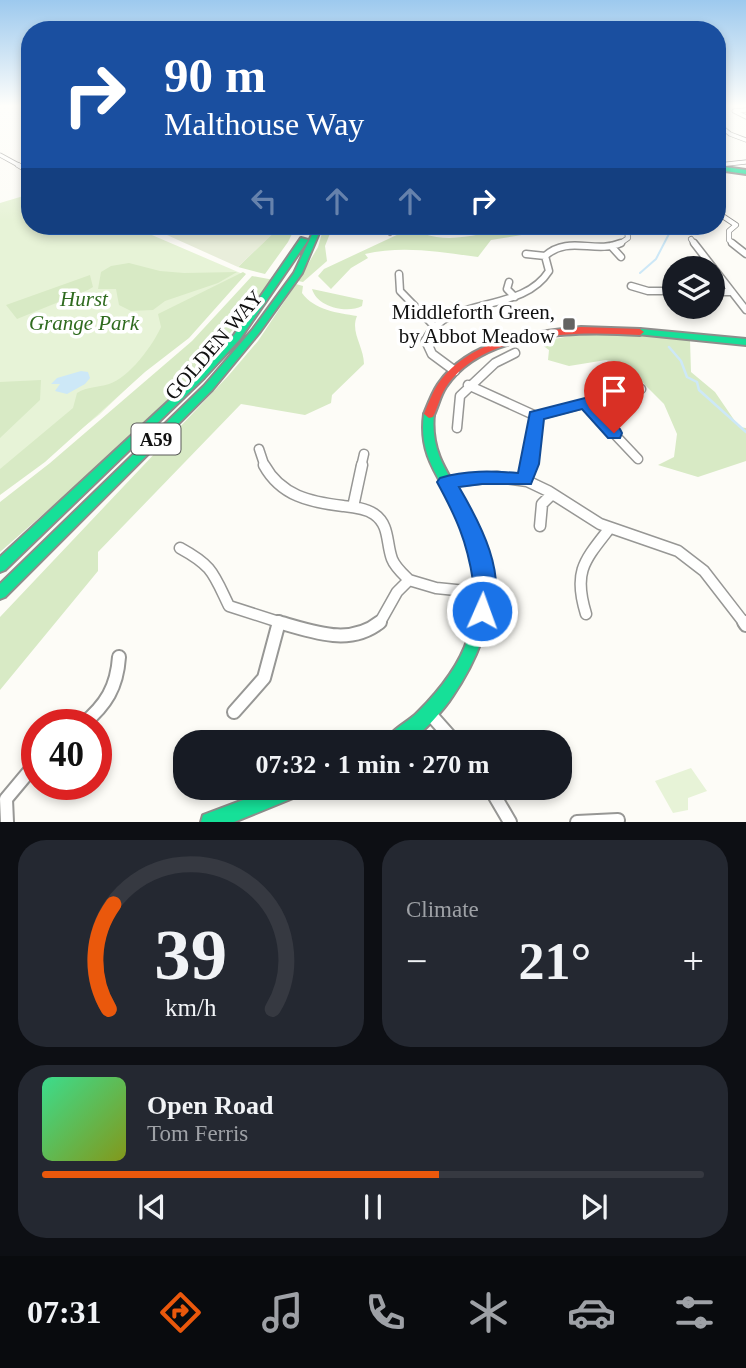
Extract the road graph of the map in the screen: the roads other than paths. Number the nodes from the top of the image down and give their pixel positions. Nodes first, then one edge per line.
1 (0, 155) edge
2 (21, 167) edge
3 (726, 218) edge
4 (736, 225) junction
5 (746, 227) edge
6 (305, 235) edge
7 (315, 235) edge
8 (628, 235) edge
9 (691, 239) dead end
10 (611, 246) junction
11 (526, 254) dead end
12 (746, 254) edge
13 (545, 256) junction
14 (703, 256) edge
15 (621, 257) dead end
16 (400, 274) dead end
17 (509, 282) dead end
18 (725, 284) edge
19 (631, 286) dead end
20 (662, 291) edge
21 (725, 292) edge
22 (732, 292) junction
23 (515, 297) junction
24 (743, 302) edge
25 (746, 310) edge
26 (433, 326) junction
27 (746, 342) edge
28 (515, 353) dead end
29 (455, 371) junction
30 (468, 386) junction
31 (641, 389) dead end
32 (585, 403) junction
33 (536, 416) junction
34 (457, 428) dead end
35 (259, 449) dead end
36 (364, 454) dead end
37 (638, 459) dead end
38 (525, 480) junction
39 (446, 482) junction
40 (551, 495) junction
41 (353, 507) junction
42 (76, 517) junction
43 (540, 526) dead end
44 (609, 529) junction
45 (180, 548) dead end
46 (0, 566) edge
47 (409, 580) junction
48 (0, 593) edge
49 (486, 593) junction
50 (0, 603) edge
51 (586, 614) dead end
52 (279, 622) junction
53 (746, 625) edge
54 (119, 657) dead end
55 (102, 709) edge
56 (234, 712) dead end
57 (431, 715) junction
58 (410, 730) edge
59 (444, 730) edge
60 (21, 779) edge
61 (3, 799) edge
62 (266, 800) edge
63 (498, 800) edge
64 (618, 820) dead end
65 (7, 822) edge
66 (210, 822) edge
67 (510, 822) edge
68 (577, 822) edge

1 - 2 street
3 - 4 street
4 - 5 street
4 - 12 street
6 - 46 main road, GOLDEN WAY / A59
7 - 42 main road, GOLDEN WAY / A59
8 - 10 street
9 - 14 street
10 - 13 street
10 - 15 street
11 - 13 street
13 - 23 street
16 - 26 street
17 - 23 street
18 - 22 street
19 - 20 street
21 - 22 street
22 - 24 street
23 - 26 street
24 - 25 street
26 - 29 street
27 - 29 main road
28 - 30 street
29 - 39 main road
30 - 33 street
30 - 34 street
31 - 32 street
32 - 33 street
32 - 37 street
33 - 38 street
35 - 41 street
36 - 41 street
38 - 39 street
38 - 40 street
39 - 49 main road
40 - 43 street
40 - 44 street
41 - 47 street
42 - 48 main road, GOLDEN WAY / A59
42 - 50 main road
44 - 51 street
44 - 53 street
45 - 52 street
47 - 49 street
47 - 52 street
49 - 57 main road
52 - 56 street
54 - 55 street
57 - 58 main road
57 - 59 street
60 - 61 street
61 - 65 street
62 - 66 main road
63 - 67 street
64 - 68 street

